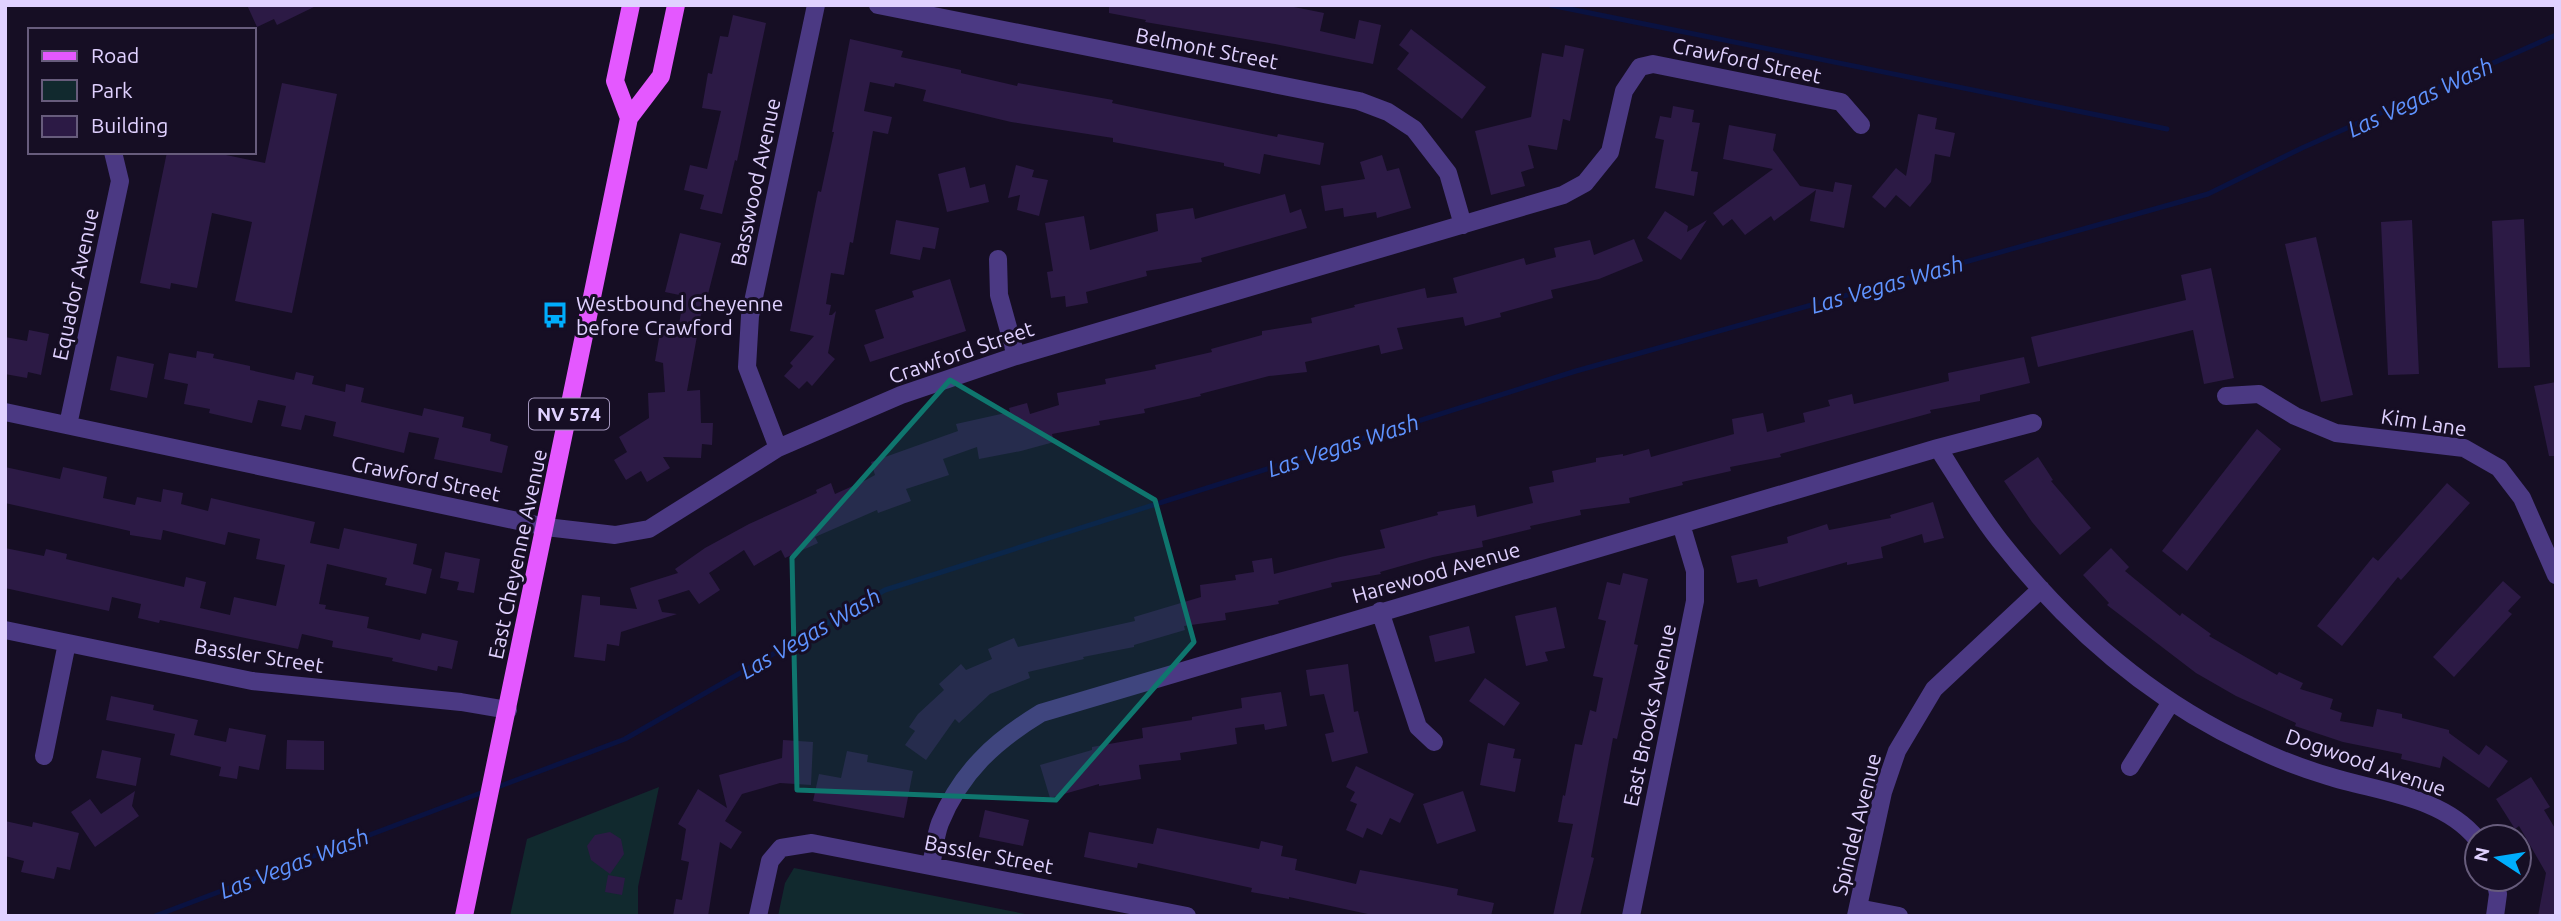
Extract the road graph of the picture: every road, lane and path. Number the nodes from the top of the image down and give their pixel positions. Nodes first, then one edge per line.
1 (631, 5) edge
2 (676, 5) edge
3 (816, 5) edge
4 (878, 5) edge
5 (629, 118) junction
6 (1861, 125) dead end
7 (113, 154) edge
8 (1463, 225) junction
9 (998, 259) dead end
10 (1016, 356) junction
11 (2226, 396) dead end
12 (5, 412) edge
13 (2033, 423) dead end
14 (68, 425) junction
15 (778, 448) junction
16 (1938, 448) junction
17 (1681, 524) junction
18 (546, 527) junction
19 (2556, 575) edge
20 (2040, 589) junction
21 (1380, 611) junction
22 (5, 630) edge
23 (67, 643) junction
24 (2171, 702) junction
25 (508, 710) junction
26 (1434, 743) dead end
27 (44, 756) dead end
28 (2130, 766) dead end
29 (2463, 826) edge
30 (931, 866) junction
31 (2498, 893) edge
32 (1857, 912) edge
33 (464, 916) edge
34 (758, 916) edge
35 (1187, 916) edge
36 (1631, 916) edge
37 (1899, 916) edge
38 (2494, 916) edge

1 - 5 main road
2 - 5 main road, East Cheyenne Avenue / NV 574
3 - 15 street, Basswood Avenue
4 - 8 street, Belmont Street
5 - 18 main road, East Cheyenne Avenue / NV 574
6 - 8 street, Crawford Street
7 - 14 street, Equador Avenue
8 - 10 street, Crawford Street
9 - 10 street
10 - 15 street, Crawford Street
11 - 19 street, Kim Lane
12 - 14 street, Crawford Street
13 - 16 street, Harewood Avenue
14 - 18 street, Crawford Street
15 - 18 street, Crawford Street
16 - 17 street, Harewood Avenue
16 - 20 street, Dogwood Avenue
17 - 21 street, Harewood Avenue
17 - 36 street, East Brooks Avenue
18 - 25 main road, East Cheyenne Avenue / NV 574
20 - 24 street, Dogwood Avenue
20 - 32 street, Spindel Avenue
21 - 26 street
21 - 30 street, Harewood Avenue
22 - 23 street, Bassler Street
23 - 25 street, Bassler Street
23 - 27 street
24 - 28 street
24 - 29 street, Dogwood Avenue
25 - 33 main road, East Cheyenne Avenue / NV 574
30 - 34 street, Bassler Street
30 - 35 street, Bassler Street
31 - 38 street
32 - 37 street

